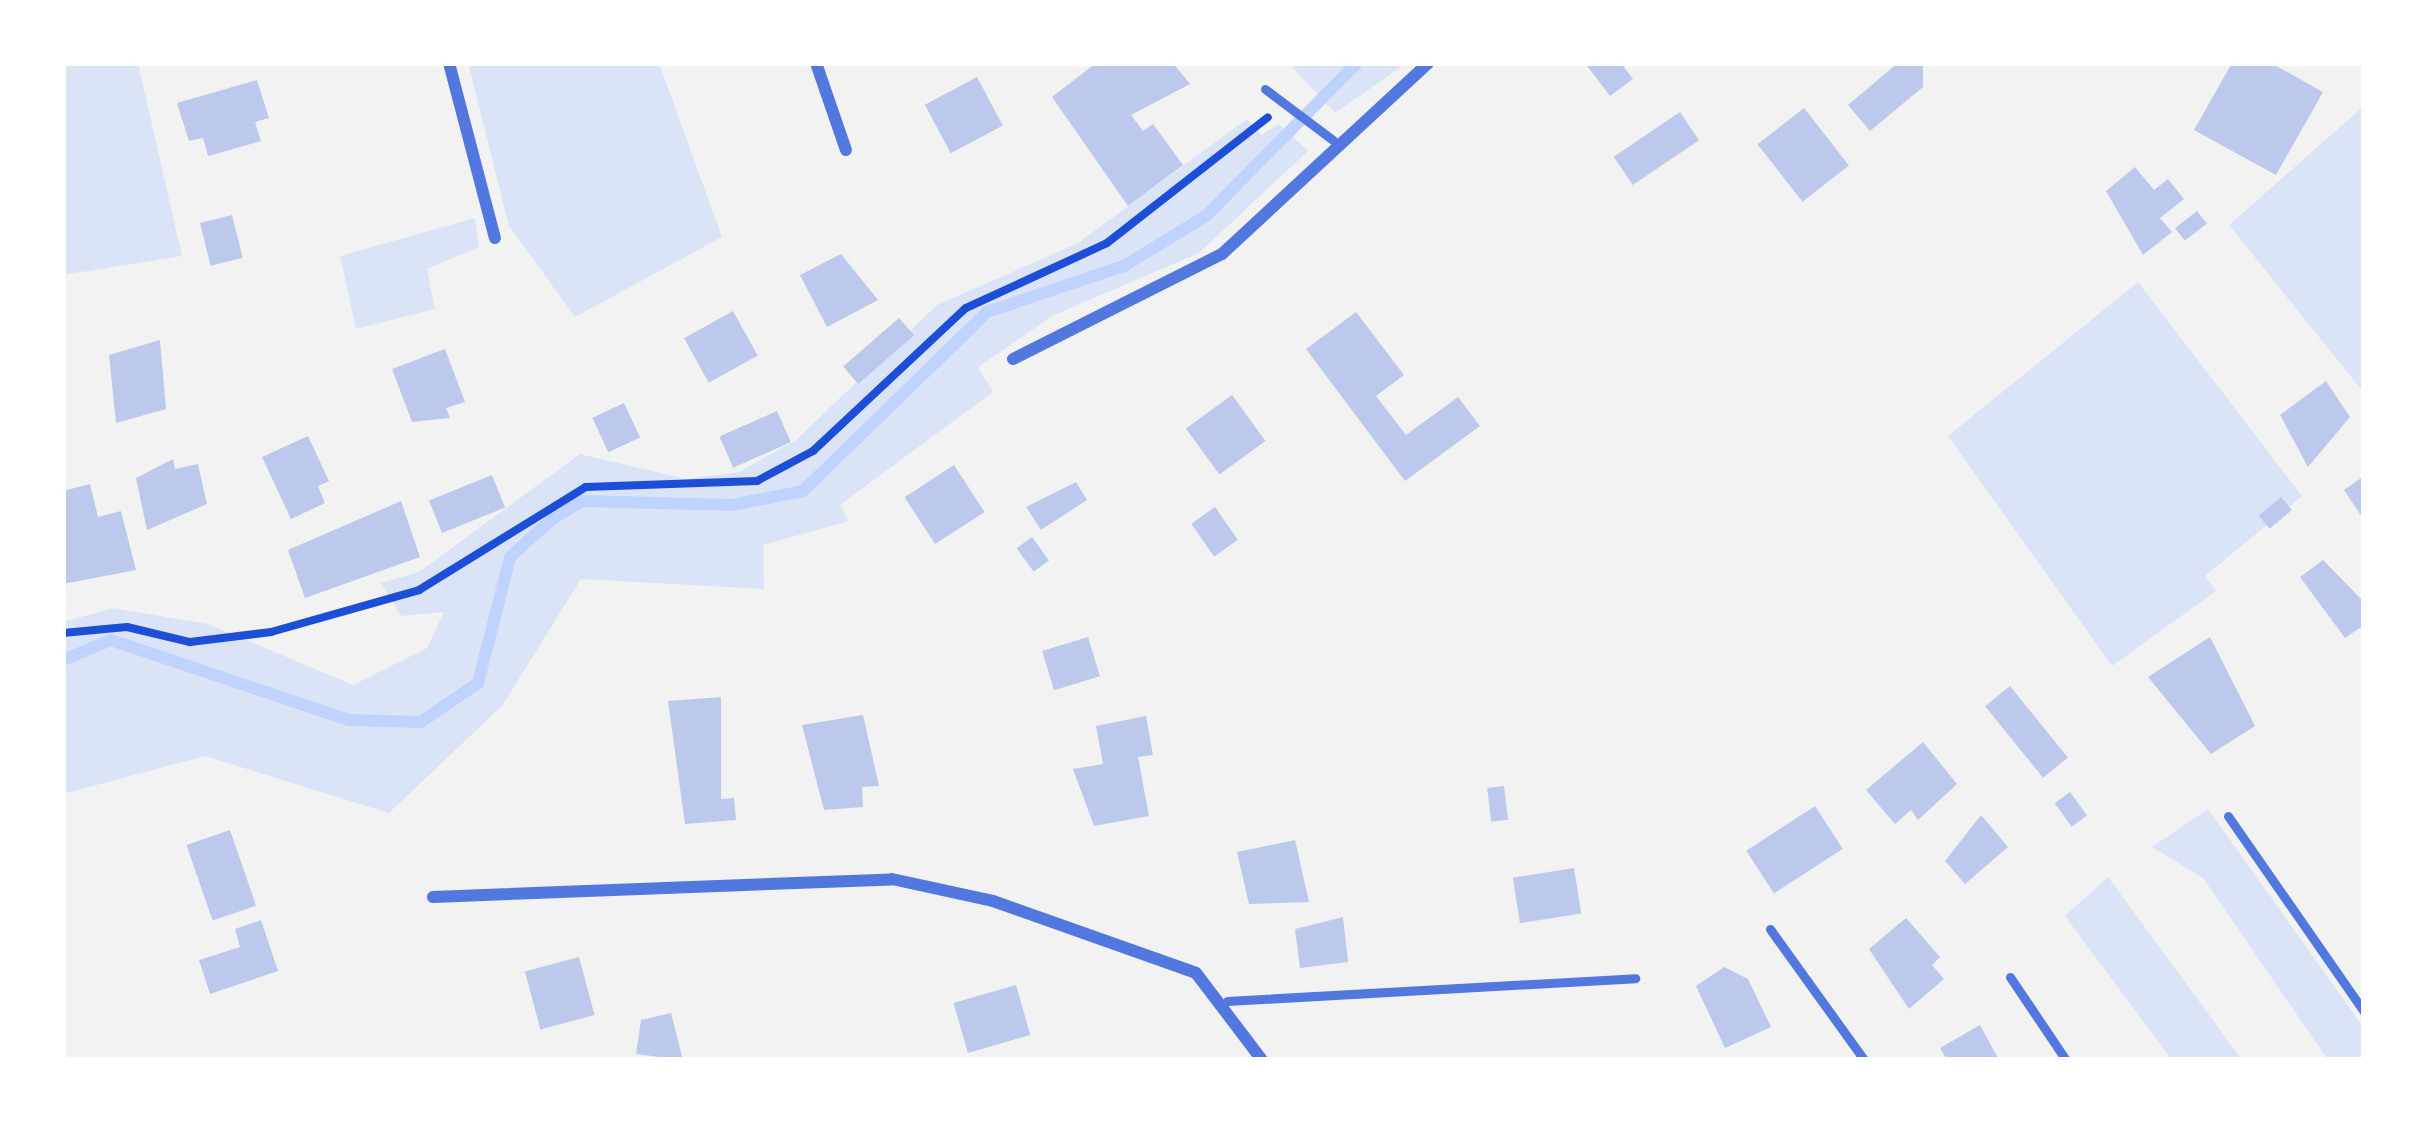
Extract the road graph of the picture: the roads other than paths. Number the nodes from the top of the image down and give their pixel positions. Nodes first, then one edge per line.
1 (449, 63) edge
2 (816, 63) edge
3 (1428, 63) edge
4 (1265, 89) dead end
5 (1333, 140) junction
6 (846, 150) dead end
7 (495, 238) dead end
8 (1013, 359) dead end
9 (2228, 815) dead end
10 (433, 897) dead end
11 (1770, 929) dead end
12 (2010, 977) dead end
13 (1635, 978) dead end
14 (1227, 1001) junction
15 (2364, 1012) edge
16 (1262, 1060) edge
17 (1864, 1060) edge
18 (2066, 1060) edge

1 - 7 street
2 - 6 street
3 - 5 street
4 - 5 lane
5 - 8 street
9 - 15 lane
10 - 14 street
11 - 17 lane
12 - 18 lane
13 - 14 lane
14 - 16 street

